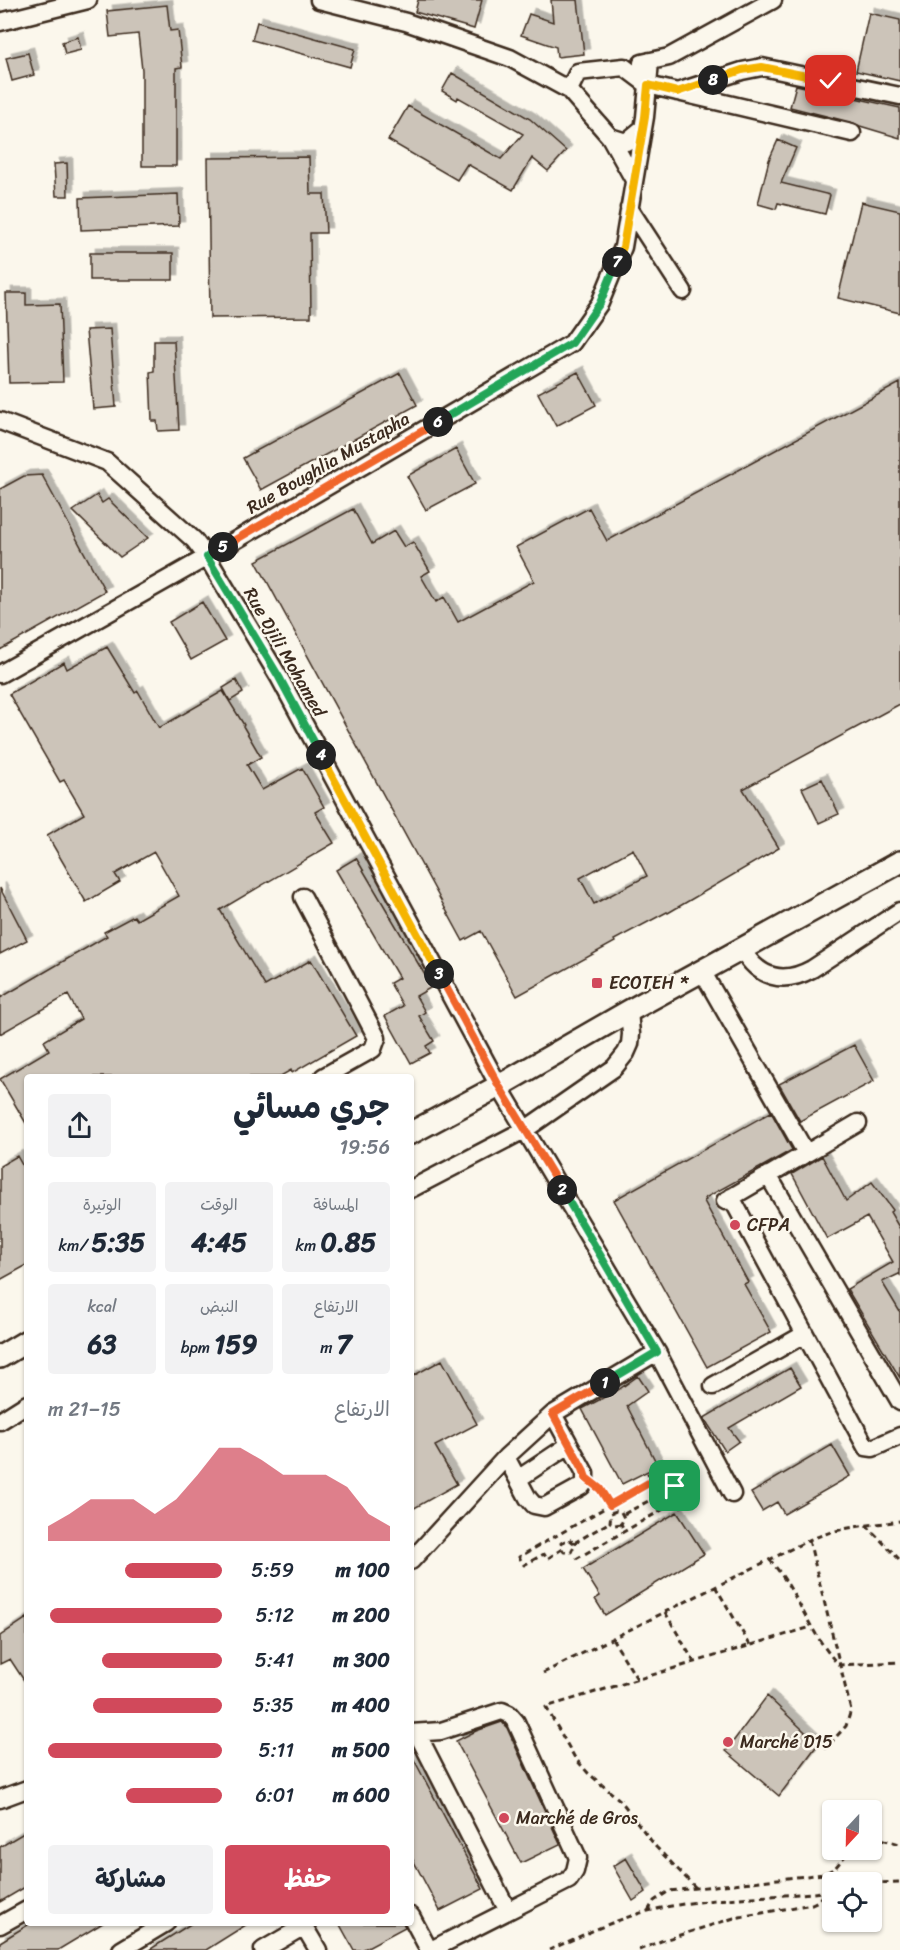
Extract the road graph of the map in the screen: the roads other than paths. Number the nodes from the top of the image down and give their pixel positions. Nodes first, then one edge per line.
1 (88, 0) edge
2 (319, 0) edge
3 (773, 0) edge
4 (0, 22) edge
5 (650, 61) junction
6 (624, 67) junction
7 (578, 72) junction
8 (542, 75) junction
9 (648, 85) junction
10 (569, 90) junction
11 (677, 92) junction
12 (900, 96) edge
13 (643, 128) junction
14 (852, 133) dead end
15 (610, 137) junction
16 (634, 180) junction
17 (629, 207) junction
18 (683, 291) dead end
19 (0, 421) edge
20 (207, 557) junction
21 (0, 674) edge
22 (900, 862) edge
23 (303, 897) dead end
24 (900, 911) edge
25 (742, 949) junction
26 (702, 971) junction
27 (629, 1011) junction
28 (328, 1074) edge
29 (499, 1086) junction
30 (858, 1123) dead end
31 (526, 1129) junction
32 (414, 1131) edge
33 (806, 1153) junction
34 (768, 1175) junction
35 (414, 1188) edge
36 (805, 1334) junction
37 (24, 1343) edge
38 (657, 1352) junction
39 (0, 1356) edge
40 (713, 1386) dead end
41 (900, 1402) edge
42 (24, 1406) edge
43 (553, 1414) junction
44 (0, 1420) edge
45 (900, 1436) edge
46 (569, 1445) junction
47 (506, 1456) junction
48 (518, 1479) junction
49 (732, 1494) dead end
50 (414, 1558) edge
51 (414, 1733) edge
52 (24, 1790) edge
53 (0, 1799) edge
54 (508, 1911) junction
55 (24, 1912) edge
56 (414, 1921) edge
57 (0, 1925) edge
58 (161, 1926) edge
59 (301, 1926) edge
60 (304, 1926) edge
61 (121, 1950) edge
62 (263, 1950) edge
63 (318, 1950) edge
64 (430, 1950) edge

1 - 4 street
2 - 8 street
3 - 5 street
5 - 6 street
5 - 9 street
6 - 7 street
6 - 9 street
7 - 8 street
7 - 10 street
8 - 10 street
9 - 11 street
9 - 13 street
10 - 15 street
11 - 12 street
11 - 14 street
13 - 15 street
13 - 16 street, Rue Boughlia Mustapha
15 - 16 street
16 - 17 street, Rue Boughlia Mustapha
17 - 18 street
17 - 20 street, Rue Boughlia Mustapha
19 - 20 street, Rue Djili Mohamed
20 - 21 street, Rue Boughlia Mustapha
20 - 29 street, Rue Djili Mohamed
22 - 25 main road
23 - 28 street
24 - 25 street
25 - 26 main road
26 - 27 main road
26 - 33 street
27 - 29 main road
27 - 31 street
29 - 31 street, Rue Djili Mohamed
29 - 32 main road
30 - 33 street
31 - 35 street
31 - 38 street, Rue Djili Mohamed
33 - 34 street
34 - 36 street
34 - 41 street
36 - 40 street
36 - 45 street
37 - 39 main road
38 - 43 street
38 - 49 street, Rue Djili Mohamed
42 - 44 street
43 - 46 street
43 - 47 street
46 - 48 street
46 - 48 street
47 - 48 street
47 - 50 street
51 - 54 street
51 - 54 street
52 - 53 street
54 - 64 street
55 - 57 street
56 - 64 street
58 - 61 street
59 - 62 street
60 - 63 street

